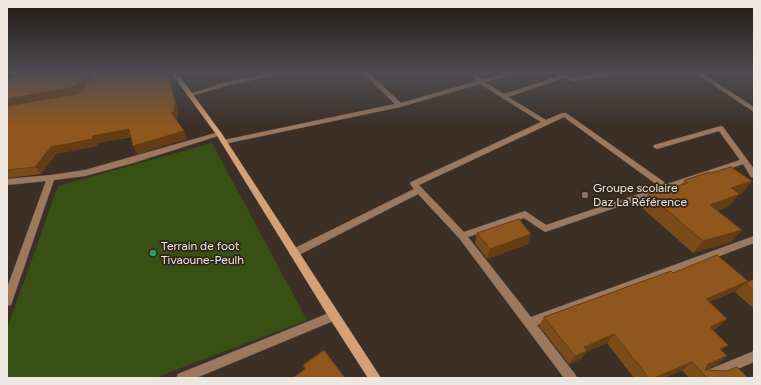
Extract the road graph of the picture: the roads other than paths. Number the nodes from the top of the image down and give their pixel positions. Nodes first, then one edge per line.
1 (198, 92) edge
2 (386, 92) edge
3 (446, 92) edge
4 (497, 92) edge
5 (515, 92) edge
6 (727, 92) edge
7 (192, 94) joint
8 (504, 96) junction
9 (400, 105) junction
10 (754, 110) edge
11 (546, 123) junction
12 (222, 138) junction
13 (657, 147) dead end
14 (744, 161) junction
15 (754, 175) edge
16 (51, 178) junction
17 (7, 182) edge
18 (667, 188) junction
19 (420, 190) junction
20 (462, 236) junction
21 (754, 238) edge
22 (294, 253) junction
23 (8, 297) edge
24 (334, 316) junction
25 (528, 323) junction
26 (754, 356) edge
27 (182, 378) edge
28 (375, 378) edge
29 (571, 378) edge
30 (702, 378) edge

1 - 7 street
2 - 9 street
3 - 9 street
4 - 8 street
5 - 8 street
6 - 10 street
7 - 12 street
8 - 11 street
9 - 12 street
11 - 18 street
11 - 19 street
12 - 16 street
12 - 22 street
13 - 14 street
14 - 15 street
14 - 18 street
16 - 17 street
16 - 23 street
18 - 20 street
19 - 20 street
19 - 22 street
20 - 25 street
21 - 25 street
22 - 24 street
24 - 27 street
24 - 28 street
25 - 29 street
26 - 30 street

